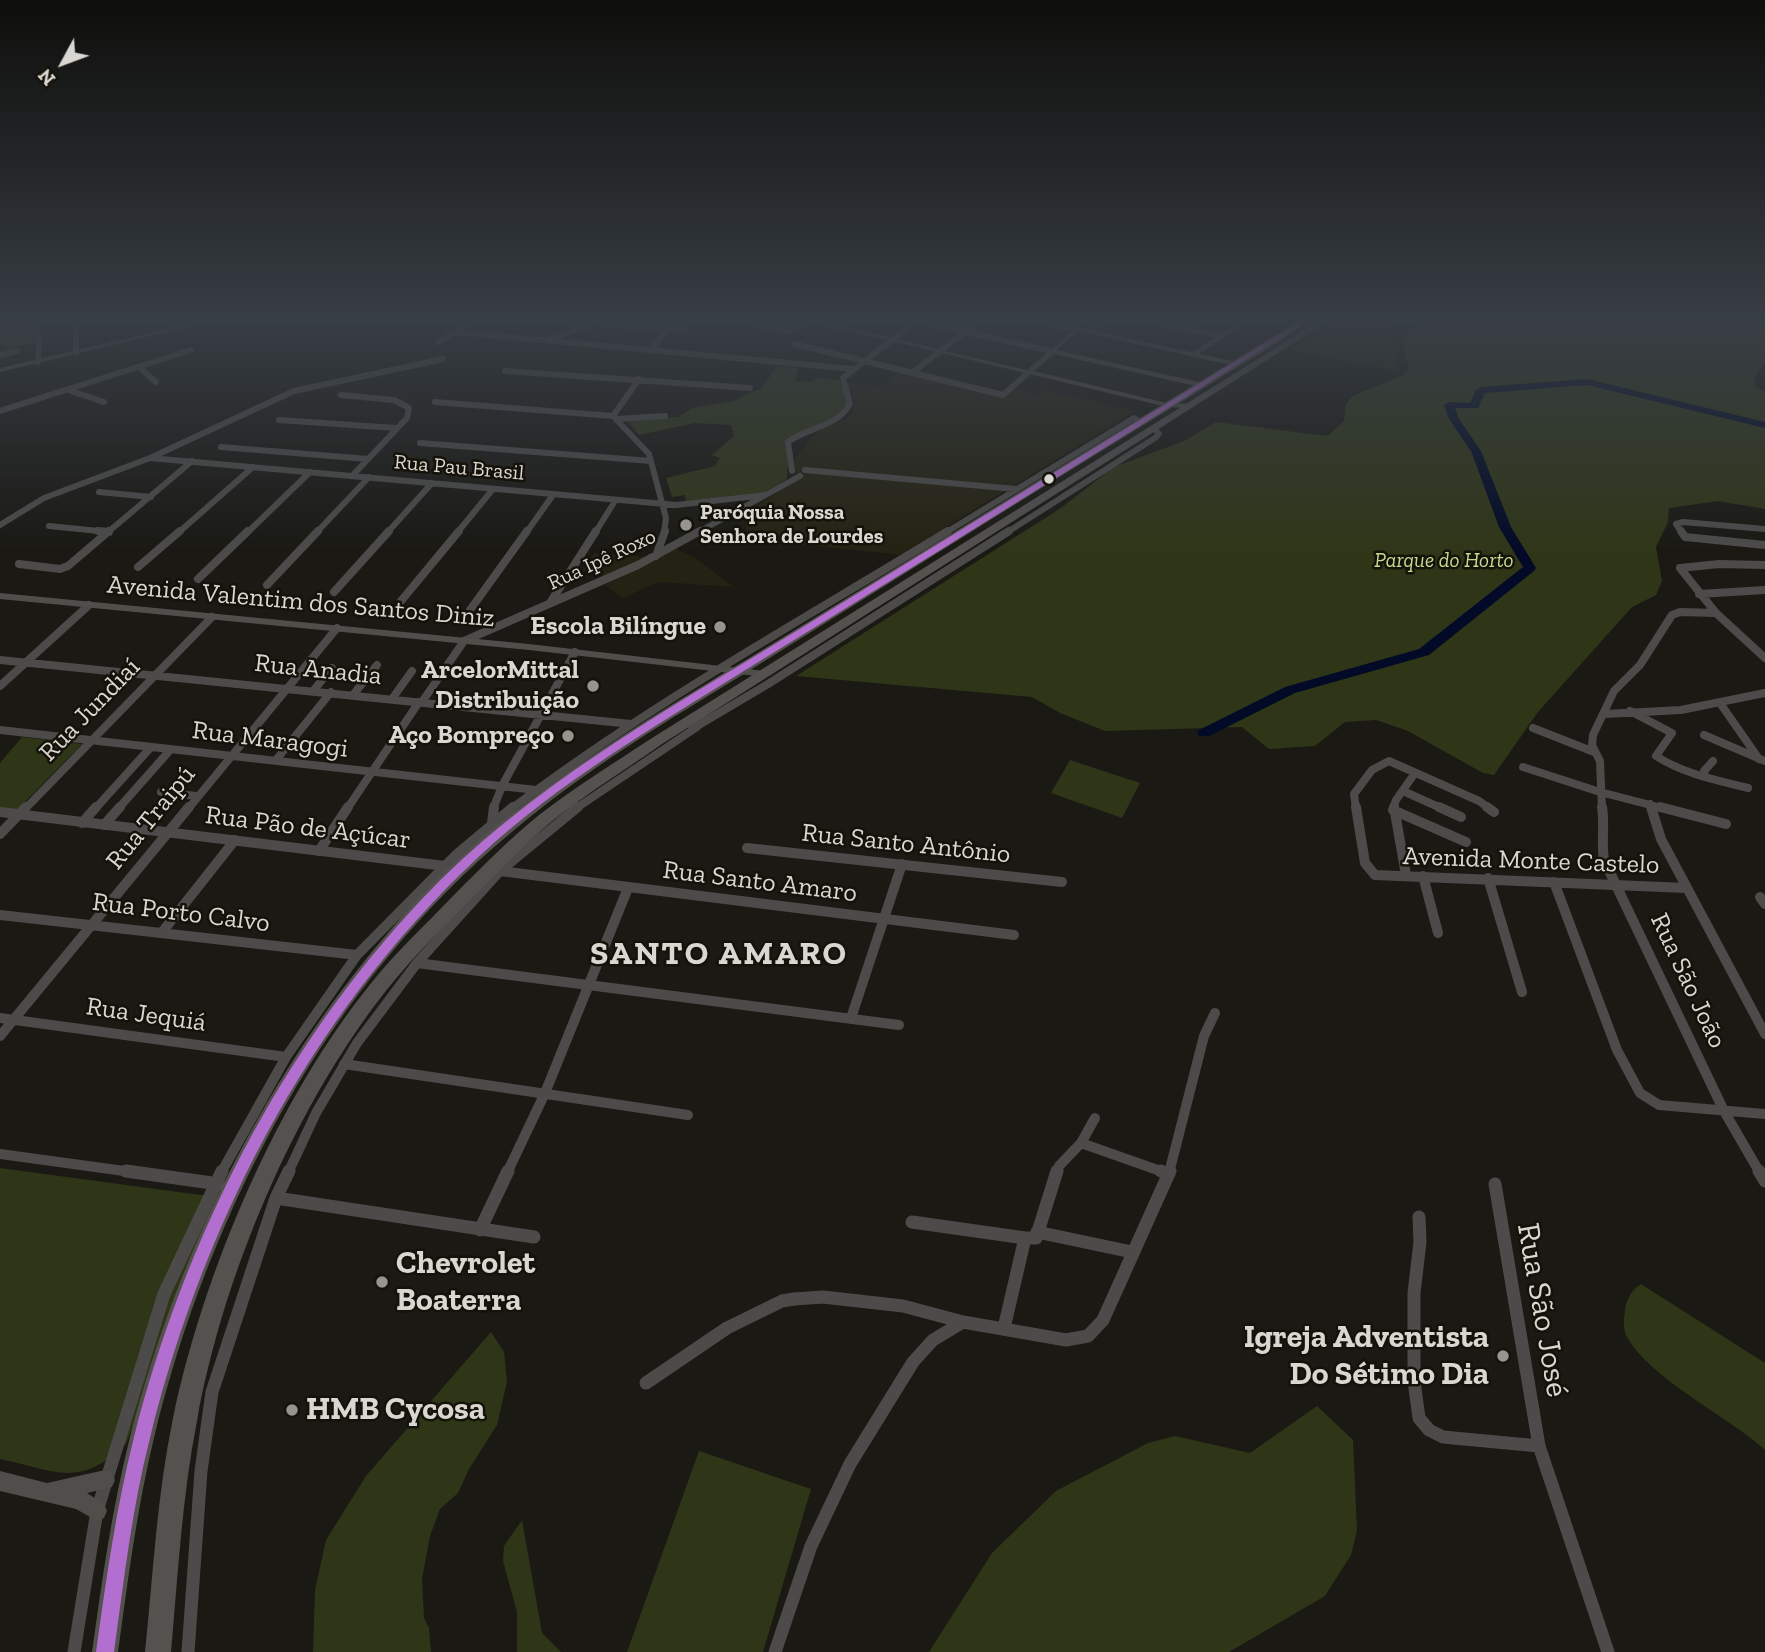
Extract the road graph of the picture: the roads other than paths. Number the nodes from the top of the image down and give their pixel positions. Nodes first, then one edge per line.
1 (44, 399) edge
2 (95, 399) edge
3 (279, 399) edge
4 (384, 399) edge
5 (626, 399) edge
6 (849, 399) edge
7 (1142, 399) edge
8 (1177, 399) edge
9 (1202, 399) edge
10 (104, 402) dead end
11 (435, 402) dead end
12 (1167, 405) junction
13 (1191, 406) junction
14 (0, 411) edge
15 (665, 416) dead end
16 (615, 417) junction
17 (279, 420) dead end
18 (1137, 420) junction
19 (396, 428) junction
20 (1155, 429) junction
21 (420, 443) dead end
22 (221, 447) dead end
23 (150, 458) junction
24 (368, 459) junction
25 (192, 461) junction
26 (651, 461) junction
27 (253, 467) junction
28 (310, 472) junction
29 (799, 472) junction
30 (352, 476) junction
31 (369, 477) junction
32 (432, 483) junction
33 (493, 489) junction
34 (99, 492) dead end
35 (1018, 494) junction
36 (553, 495) junction
37 (765, 495) junction
38 (150, 497) junction
39 (1060, 498) junction
40 (615, 501) junction
41 (664, 504) junction
42 (985, 508) joint
43 (1022, 513) junction
44 (0, 525) edge
45 (48, 526) dead end
46 (1764, 531) edge
47 (109, 532) junction
48 (1765, 545) edge
49 (656, 556) junction
50 (19, 564) dead end
51 (1765, 565) edge
52 (890, 566) junction
53 (138, 567) dead end
54 (198, 579) dead end
55 (883, 583) junction
56 (907, 584) junction
57 (267, 585) dead end
58 (1765, 590) edge
59 (334, 592) dead end
60 (1699, 594) junction
61 (0, 596) edge
62 (857, 598) junction
63 (555, 599) junction
64 (837, 599) junction
65 (401, 601) dead end
66 (894, 603) junction
67 (89, 605) junction
68 (470, 610) dead end
69 (1716, 613) junction
70 (212, 617) junction
71 (337, 628) junction
72 (464, 641) junction
73 (1765, 646) edge
74 (1753, 649) junction
75 (765, 650) junction
76 (575, 652) junction
77 (1765, 659) edge
78 (0, 660) edge
79 (26, 662) junction
80 (377, 665) dead end
81 (780, 665) junction
82 (332, 668) dead end
83 (726, 668) junction
84 (742, 670) junction
85 (412, 671) dead end
86 (153, 674) junction
87 (765, 674) junction
88 (0, 686) edge
89 (285, 688) junction
90 (313, 691) junction
91 (689, 691) junction
92 (331, 692) junction
93 (1765, 693) edge
94 (353, 695) junction
95 (392, 699) junction
96 (420, 702) junction
97 (1720, 703) junction
98 (683, 706) junction
99 (1630, 711) junction
100 (543, 713) junction
101 (1605, 714) junction
102 (631, 724) junction
103 (697, 727) junction
104 (1533, 728) dead end
105 (0, 730) edge
106 (1704, 735) dead end
107 (1743, 737) junction
108 (91, 740) junction
109 (657, 741) junction
110 (1731, 746) junction
111 (151, 747) junction
112 (171, 749) junction
113 (1594, 752) junction
114 (230, 755) junction
115 (603, 758) junction
116 (276, 760) junction
117 (1762, 760) edge
118 (1713, 761) dead end
119 (566, 767) junction
120 (1523, 768) dead end
121 (371, 773) junction
122 (1415, 774) junction
123 (1705, 776) junction
124 (502, 786) junction
125 (1748, 788) dead end
126 (536, 790) junction
127 (1403, 791) junction
128 (161, 792) dead end
129 (1600, 792) junction
130 (196, 796) junction
131 (1650, 804) junction
132 (1393, 810) junction
133 (1494, 812) dead end
134 (0, 813) edge
135 (19, 815) junction
136 (1461, 817) dead end
137 (82, 822) junction
138 (492, 823) junction
139 (1726, 824) dead end
140 (104, 825) junction
141 (167, 833) junction
142 (0, 834) edge
143 (235, 840) junction
144 (1466, 842) dead end
145 (747, 848) dead end
146 (318, 851) junction
147 (902, 864) junction
148 (445, 866) junction
149 (500, 871) junction
150 (1406, 876) junction
151 (1423, 876) junction
152 (1488, 878) junction
153 (1062, 882) dead end
154 (1555, 882) junction
155 (1618, 885) junction
156 (628, 888) junction
157 (1686, 888) junction
158 (0, 915) edge
159 (884, 917) junction
160 (92, 923) junction
161 (163, 931) junction
162 (1438, 933) dead end
163 (1014, 935) dead end
164 (358, 955) junction
165 (417, 963) junction
166 (590, 985) junction
167 (1522, 992) dead end
168 (1216, 1013) dead end
169 (0, 1018) edge
170 (851, 1018) junction
171 (14, 1020) junction
172 (899, 1025) dead end
173 (1765, 1034) edge
174 (0, 1036) edge
175 (286, 1057) junction
176 (344, 1064) junction
177 (545, 1093) junction
178 (1724, 1111) junction
179 (1765, 1114) edge
180 (688, 1115) dead end
181 (1094, 1118) dead end
182 (1081, 1143) junction
183 (0, 1154) edge
184 (1169, 1174) junction
185 (1765, 1181) edge
186 (223, 1184) junction
187 (1495, 1184) dead end
188 (276, 1198) junction
189 (1419, 1217) dead end
190 (912, 1222) dead end
191 (480, 1230) junction
192 (1037, 1232) junction
193 (534, 1237) dead end
194 (1025, 1238) junction
195 (1132, 1252) junction
196 (963, 1322) junction
197 (1004, 1328) junction
198 (646, 1383) dead end
199 (1539, 1446) junction
200 (105, 1480) junction
201 (0, 1481) edge
202 (48, 1491) junction
203 (97, 1511) junction
204 (74, 1652) edge
205 (105, 1652) edge
206 (158, 1652) edge
207 (188, 1652) edge
208 (775, 1652) edge
209 (1608, 1652) edge

1 - 14 street
2 - 10 street
3 - 23 street
4 - 19 street
5 - 16 street
6 - 29 street
7 - 12 street
8 - 12 highway
9 - 13 highway
11 - 16 street
12 - 13 street
12 - 18 highway
13 - 20 highway
15 - 16 street
16 - 26 street
17 - 19 street
18 - 20 highway
18 - 35 highway
19 - 24 street
20 - 39 street
20 - 43 highway
21 - 26 street
22 - 24 street
23 - 25 street, Rua Pau Brasil
23 - 44 street
24 - 30 street
25 - 27 street, Rua Pau Brasil
25 - 38 street
26 - 41 street
27 - 28 street, Rua Pau Brasil
27 - 53 street
28 - 30 street, Rua Pau Brasil
28 - 54 street
29 - 35 street
29 - 37 street, Rua Ipê Roxo
30 - 31 street, Rua Pau Brasil
31 - 32 street, Rua Pau Brasil
31 - 57 street
32 - 33 street, Rua Pau Brasil
32 - 59 street
33 - 36 street, Rua Pau Brasil
33 - 65 street
34 - 38 street
35 - 42 highway
35 - 55 highway
36 - 40 street, Rua Pau Brasil
36 - 68 street
37 - 41 street, Rua Pau Brasil
37 - 49 street, Rua Ipê Roxo
38 - 47 street
39 - 43 highway
39 - 66 street
40 - 41 street, Rua Pau Brasil
40 - 63 street
41 - 49 street
42 - 52 street
43 - 56 highway
45 - 47 street
46 - 48 street
47 - 50 street
49 - 63 street, Rua Ipê Roxo
51 - 60 street
52 - 55 highway
52 - 64 street
55 - 62 highway
56 - 66 highway
56 - 81 highway
58 - 60 street
60 - 69 street
61 - 67 street, Avenida Valentim dos Santos Diniz
62 - 64 highway
62 - 75 highway
63 - 72 street, Rua Ipê Roxo
64 - 75 street
66 - 103 street
67 - 70 street, Avenida Valentim dos Santos Diniz
67 - 79 street
69 - 74 street
69 - 101 street
70 - 71 street, Avenida Valentim dos Santos Diniz
70 - 86 street, Rua Jundiaí
71 - 72 street, Avenida Valentim dos Santos Diniz
71 - 89 street, Rua Traipú
72 - 76 street, Avenida Valentim dos Santos Diniz
72 - 96 street
73 - 74 street
74 - 77 street
75 - 81 highway
75 - 83 street
75 - 84 highway
76 - 83 street, Avenida Valentim dos Santos Diniz
76 - 100 street
78 - 79 street, Rua Anadia
79 - 86 street, Rua Anadia
79 - 88 street
80 - 94 street
81 - 87 highway
82 - 90 street
83 - 84 street, Avenida Valentim dos Santos Diniz
83 - 91 street
84 - 87 street, Avenida Valentim dos Santos Diniz
84 - 98 highway
85 - 95 street
86 - 89 street, Rua Anadia
86 - 108 street, Rua Jundiaí
87 - 109 highway
89 - 90 street, Rua Anadia
89 - 114 street, Rua Traipú
90 - 92 street, Rua Anadia
91 - 98 highway
91 - 102 street
92 - 94 street, Rua Anadia
92 - 116 street
93 - 97 street
94 - 95 street, Rua Anadia
95 - 96 street, Rua Anadia
96 - 100 street, Rua Anadia
96 - 121 street
97 - 99 street
97 - 107 street
98 - 115 highway
99 - 101 street
99 - 123 street
100 - 102 street, Rua Anadia
100 - 124 street
101 - 113 street
102 - 119 street
103 - 109 street
103 - 149 street
104 - 113 street
105 - 108 street, Rua Maragogi
106 - 110 street
107 - 110 street
107 - 117 street
108 - 111 street, Rua Maragogi
108 - 135 street, Rua Jundiaí
109 - 206 highway
110 - 117 street
111 - 112 street, Rua Maragogi
111 - 137 street
112 - 114 street, Rua Maragogi
112 - 140 street
113 - 129 street, Rua São João
114 - 116 street, Rua Maragogi
114 - 130 street, Rua Traipú
115 - 119 highway
115 - 186 highway
116 - 121 street, Rua Maragogi
118 - 123 street
119 - 126 street
120 - 129 street
121 - 124 street, Rua Maragogi
121 - 146 street
122 - 127 street
122 - 133 street
122 - 150 street, Avenida Monte Castelo
123 - 125 street
124 - 126 street, Rua Maragogi
124 - 138 street
126 - 138 street
127 - 132 street
127 - 136 street
128 - 130 street
129 - 131 street
129 - 155 street, Rua São João
130 - 141 street, Rua Traipú
131 - 139 street
131 - 157 street
132 - 144 street
132 - 150 street
134 - 135 street, Rua Pão de Açúcar
135 - 137 street, Rua Pão de Açúcar
135 - 142 street, Rua Jundiaí
137 - 140 street, Rua Pão de Açúcar
138 - 148 street
140 - 141 street, Rua Pão de Açúcar
141 - 143 street, Rua Pão de Açúcar
141 - 160 street, Rua Traipú
143 - 146 street, Rua Pão de Açúcar
143 - 161 street
145 - 147 street, Rua Santo Antônio
146 - 148 street, Rua Pão de Açúcar
147 - 153 street, Rua Santo Antônio
147 - 159 street
148 - 164 street
149 - 156 street, Rua Santo Amaro
149 - 165 street
150 - 151 street, Avenida Monte Castelo
151 - 152 street, Avenida Monte Castelo
151 - 162 street
152 - 154 street, Avenida Monte Castelo
152 - 167 street
154 - 155 street, Avenida Monte Castelo
154 - 178 street
155 - 157 street, Avenida Monte Castelo
155 - 178 street, Rua São João
156 - 159 street, Rua Santo Amaro
156 - 166 street
157 - 173 street
158 - 160 street, Rua Porto Calvo
159 - 163 street, Rua Santo Amaro
159 - 170 street
160 - 161 street, Rua Porto Calvo
160 - 171 street, Rua Traipú
161 - 164 street, Rua Porto Calvo
164 - 175 street
165 - 166 street
165 - 176 street
166 - 170 street
166 - 177 street
168 - 184 street
169 - 171 street, Rua Jequiá
170 - 172 street
171 - 174 street, Rua Traipú
171 - 175 street, Rua Jequiá
175 - 186 street
176 - 177 street
176 - 188 street
177 - 180 street
177 - 191 street
178 - 179 street
178 - 185 street, Rua São João
181 - 182 street
182 - 184 street
182 - 192 street
183 - 186 street
184 - 195 street
186 - 200 street
186 - 205 highway
187 - 199 street, Rua São José
188 - 191 street
188 - 207 street
189 - 199 street
190 - 194 street
191 - 193 street
192 - 194 street
192 - 195 street
194 - 197 street
195 - 197 street
196 - 197 street
196 - 198 street
196 - 208 street
199 - 209 street, Rua São José
200 - 202 street
200 - 203 street
201 - 202 street
202 - 203 street
203 - 204 street

